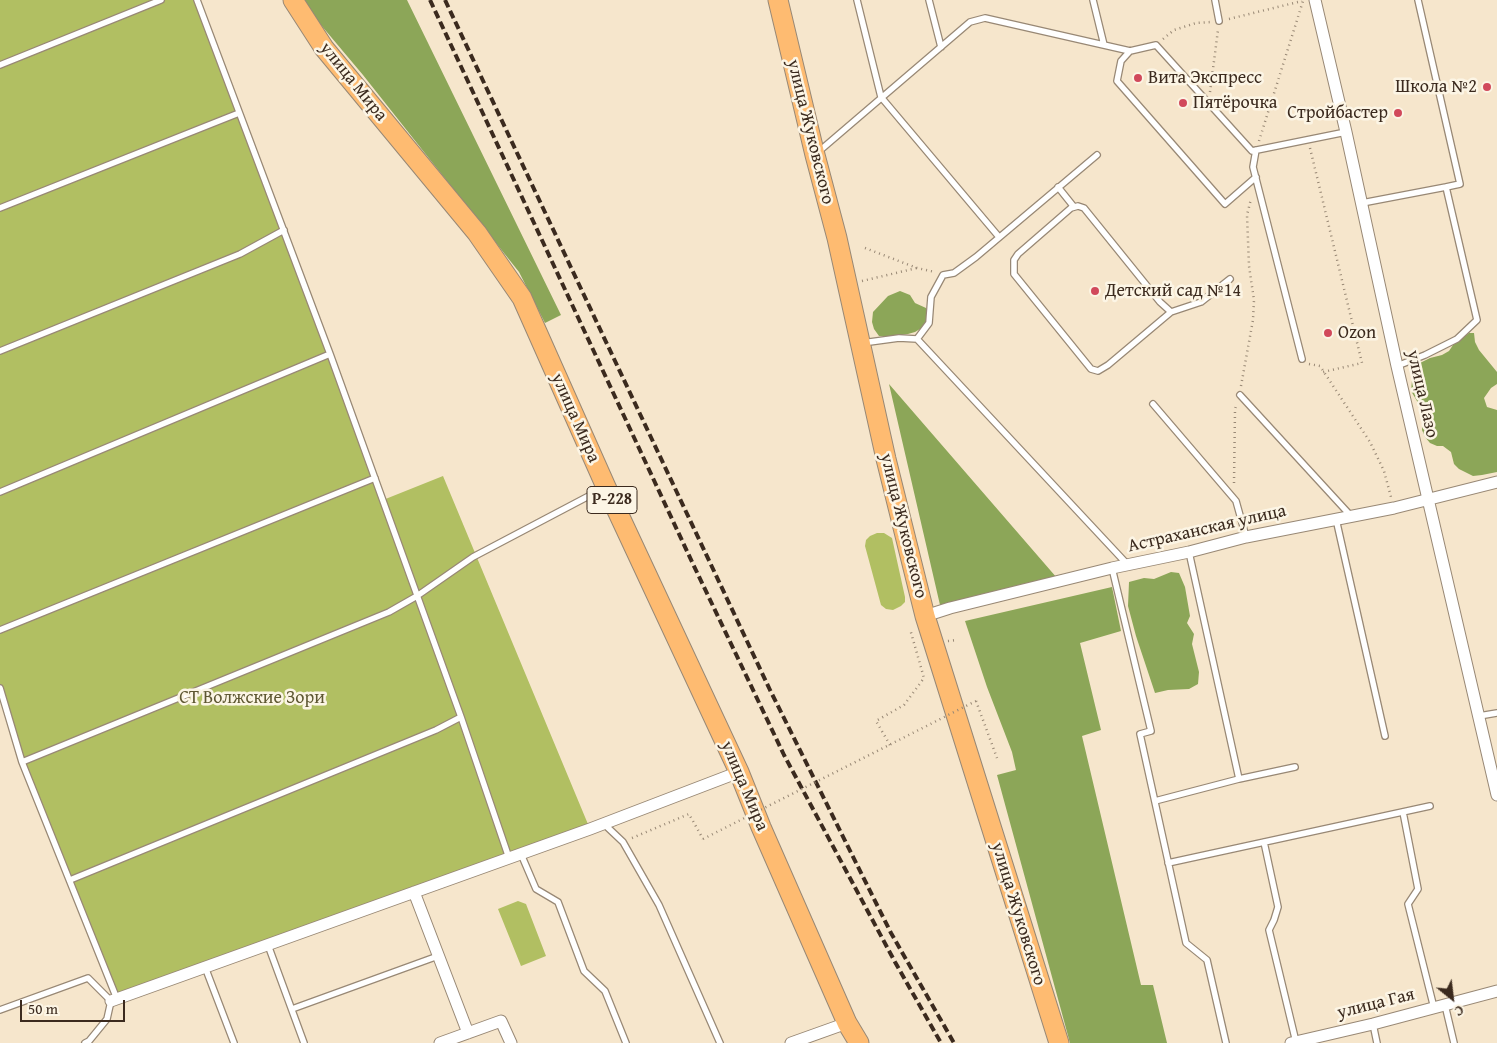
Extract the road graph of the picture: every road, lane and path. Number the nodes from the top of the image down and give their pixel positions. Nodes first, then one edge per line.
1 (161, 0) edge
2 (197, 0) edge
3 (293, 0) edge
4 (778, 0) edge
5 (857, 0) edge
6 (929, 0) edge
7 (1093, 0) edge
8 (1215, 0) edge
9 (1303, 0) edge
10 (1315, 0) edge
11 (1418, 0) edge
12 (1219, 21) joint
13 (1104, 45) junction
14 (941, 47) junction
15 (1130, 50) junction
16 (0, 65) edge
17 (881, 97) junction
18 (1209, 103) junction
19 (239, 112) junction
20 (1346, 132) junction
21 (1308, 140) junction
22 (1256, 150) junction
23 (815, 154) junction
24 (1097, 155) dead end
25 (1256, 177) junction
26 (1058, 187) junction
27 (1446, 187) junction
28 (1362, 203) junction
29 (1074, 207) junction
30 (0, 208) edge
31 (284, 230) junction
32 (999, 237) junction
33 (865, 248) dead end
34 (917, 268) junction
35 (943, 275) junction
36 (1230, 279) dead end
37 (848, 285) junction
38 (1171, 312) junction
39 (917, 339) junction
40 (861, 343) junction
41 (0, 351) edge
42 (330, 354) junction
43 (1302, 359) joint
44 (1397, 366) junction
45 (1323, 372) junction
46 (1240, 395) junction
47 (1153, 404) dead end
48 (375, 478) junction
49 (1497, 482) edge
50 (606, 487) junction
51 (0, 492) edge
52 (1428, 499) junction
53 (1236, 501) junction
54 (1394, 508) junction
55 (1351, 516) junction
56 (1335, 518) junction
57 (1246, 537) junction
58 (1189, 552) junction
59 (1129, 566) junction
60 (1112, 568) junction
61 (417, 596) junction
62 (926, 616) junction
63 (910, 629) dead end
64 (0, 630) edge
65 (0, 688) edge
66 (1497, 713) edge
67 (1479, 716) junction
68 (461, 717) junction
69 (1385, 736) dead end
70 (890, 745) junction
71 (997, 758) dead end
72 (22, 762) junction
73 (1296, 767) dead end
74 (739, 772) junction
75 (1239, 779) junction
76 (1497, 795) edge
77 (1154, 801) junction
78 (1430, 806) dead end
79 (1403, 812) junction
80 (604, 824) junction
81 (623, 842) junction
82 (1264, 842) junction
83 (521, 854) junction
84 (509, 858) junction
85 (1168, 862) junction
86 (70, 880) junction
87 (414, 892) junction
88 (268, 944) junction
89 (438, 956) junction
90 (205, 967) junction
91 (1497, 991) edge
92 (114, 1000) junction
93 (1439, 1006) junction
94 (0, 1010) edge
95 (292, 1010) junction
96 (847, 1023) junction
97 (1373, 1024) junction
98 (468, 1033) junction
99 (1320, 1040) edge
100 (1294, 1042) edge
101 (85, 1043) edge
102 (234, 1043) edge
103 (304, 1043) edge
104 (440, 1043) edge
105 (510, 1043) edge
106 (626, 1043) edge
107 (720, 1043) edge
108 (791, 1043) edge
109 (859, 1043) edge
110 (1059, 1043) edge
111 (1226, 1043) edge
112 (1377, 1043) edge
113 (1454, 1043) edge

1 - 16 lane
2 - 19 lane
3 - 50 main road, улица Мира / Р-228
4 - 23 main road, улица Жуковского
5 - 17 lane
6 - 14 lane
7 - 13 lane
8 - 12 lane
9 - 22 path
10 - 20 street, улица Лазо
11 - 27 lane
12 - 18 path
13 - 14 lane
13 - 15 lane
14 - 17 lane
15 - 18 lane
15 - 25 lane
17 - 23 lane
17 - 32 lane
18 - 22 lane
19 - 30 lane
19 - 31 lane
20 - 21 lane
20 - 28 street, улица Лазо
21 - 22 lane
21 - 45 path
22 - 25 lane
23 - 37 main road, улица Жуковского
24 - 26 lane
25 - 43 lane
25 - 46 path
26 - 29 lane
26 - 32 lane
27 - 28 lane
27 - 44 lane
28 - 44 street, улица Лазо
29 - 38 lane
29 - 38 lane
31 - 41 lane
31 - 42 lane
32 - 35 lane
33 - 34 path
34 - 35 path
34 - 37 path
35 - 39 lane
36 - 38 lane
37 - 40 main road, улица Жуковского
39 - 40 lane
39 - 59 lane
40 - 62 main road, улица Жуковского
42 - 48 lane
42 - 51 lane
43 - 45 path
44 - 52 street, улица Лазо
45 - 54 path
46 - 53 path
46 - 55 lane
47 - 53 lane
48 - 61 lane
48 - 64 lane
49 - 52 street, Астраханская улица
50 - 61 lane
50 - 74 main road, улица Мира / Р-228
52 - 54 street, Астраханская улица
52 - 67 street, улица Лазо
53 - 57 lane
54 - 55 street, Астраханская улица
55 - 56 street, Астраханская улица
56 - 57 street, Астраханская улица
56 - 69 lane
57 - 58 street, Астраханская улица
58 - 59 street, Астраханская улица
58 - 75 lane
59 - 60 street, Астраханская улица
60 - 62 street, Астраханская улица
60 - 77 lane
61 - 68 lane
61 - 72 lane
62 - 110 main road, улица Жуковского
63 - 70 path
65 - 72 lane
66 - 67 lane
67 - 76 street, улица Лазо
68 - 84 lane
68 - 86 lane
70 - 71 path, bridge
70 - 81 path, bridge
72 - 86 lane
73 - 75 lane
74 - 80 street
74 - 96 main road, улица Мира / Р-228
75 - 77 lane
77 - 85 lane
78 - 79 lane
79 - 82 lane
79 - 93 lane
80 - 81 lane
80 - 83 street
81 - 107 lane
82 - 85 lane
82 - 100 lane
83 - 84 street
83 - 106 lane
84 - 87 street
85 - 111 lane
86 - 92 lane
87 - 88 street
87 - 89 street
88 - 90 street
88 - 95 lane
89 - 95 lane
89 - 98 street
90 - 92 street
90 - 102 lane
91 - 93 street, улица Гая
92 - 94 lane
92 - 101 lane
93 - 97 street, улица Гая
93 - 113 lane
95 - 103 lane
96 - 108 street
96 - 109 main road, улица Мира / Р-228
97 - 99 street, улица Гая
97 - 112 lane
98 - 104 street
98 - 105 street
99 - 100 street, улица Гая

